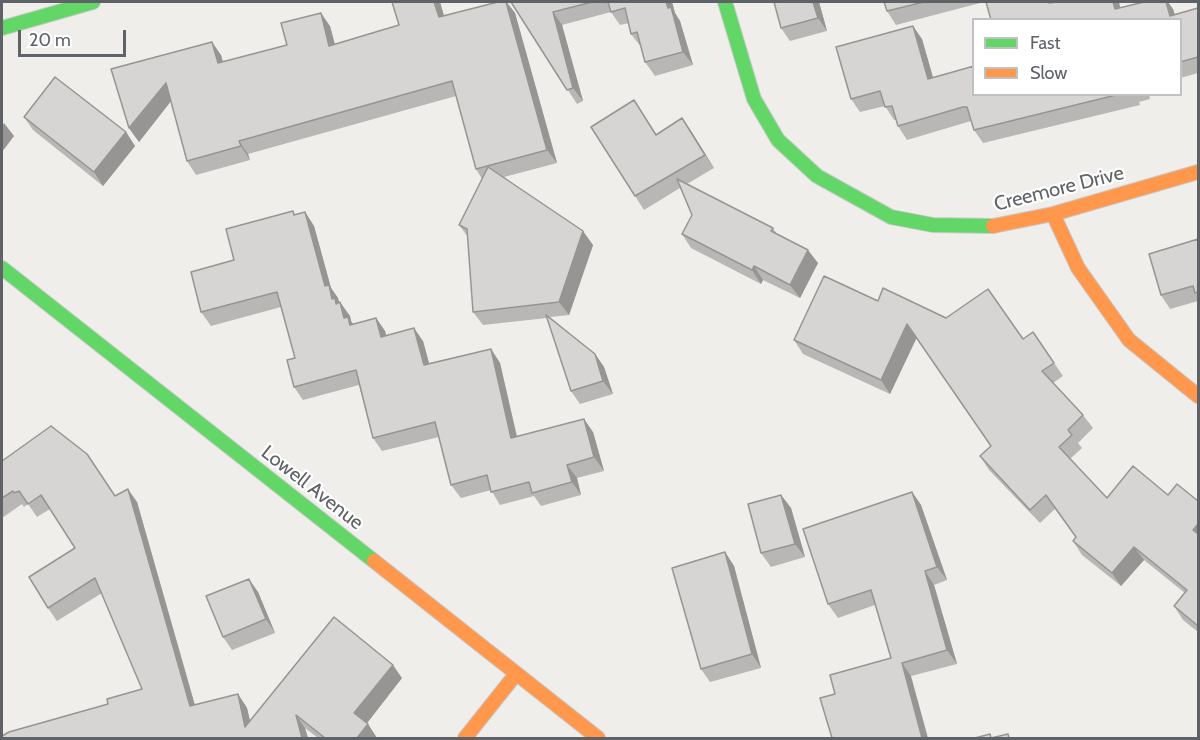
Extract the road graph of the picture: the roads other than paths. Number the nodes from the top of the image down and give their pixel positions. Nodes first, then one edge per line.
1 (93, 2) edge
2 (725, 2) edge
3 (2, 28) edge
4 (1198, 172) edge
5 (1053, 214) junction
6 (2, 268) edge
7 (1198, 396) edge
8 (516, 674) junction
9 (465, 738) edge
10 (598, 738) edge

1 - 3 street
2 - 5 street, Creemore Drive
4 - 5 street, Creemore Drive
5 - 7 street
6 - 8 street, Lowell Avenue
8 - 9 street
8 - 10 street, Lowell Avenue

